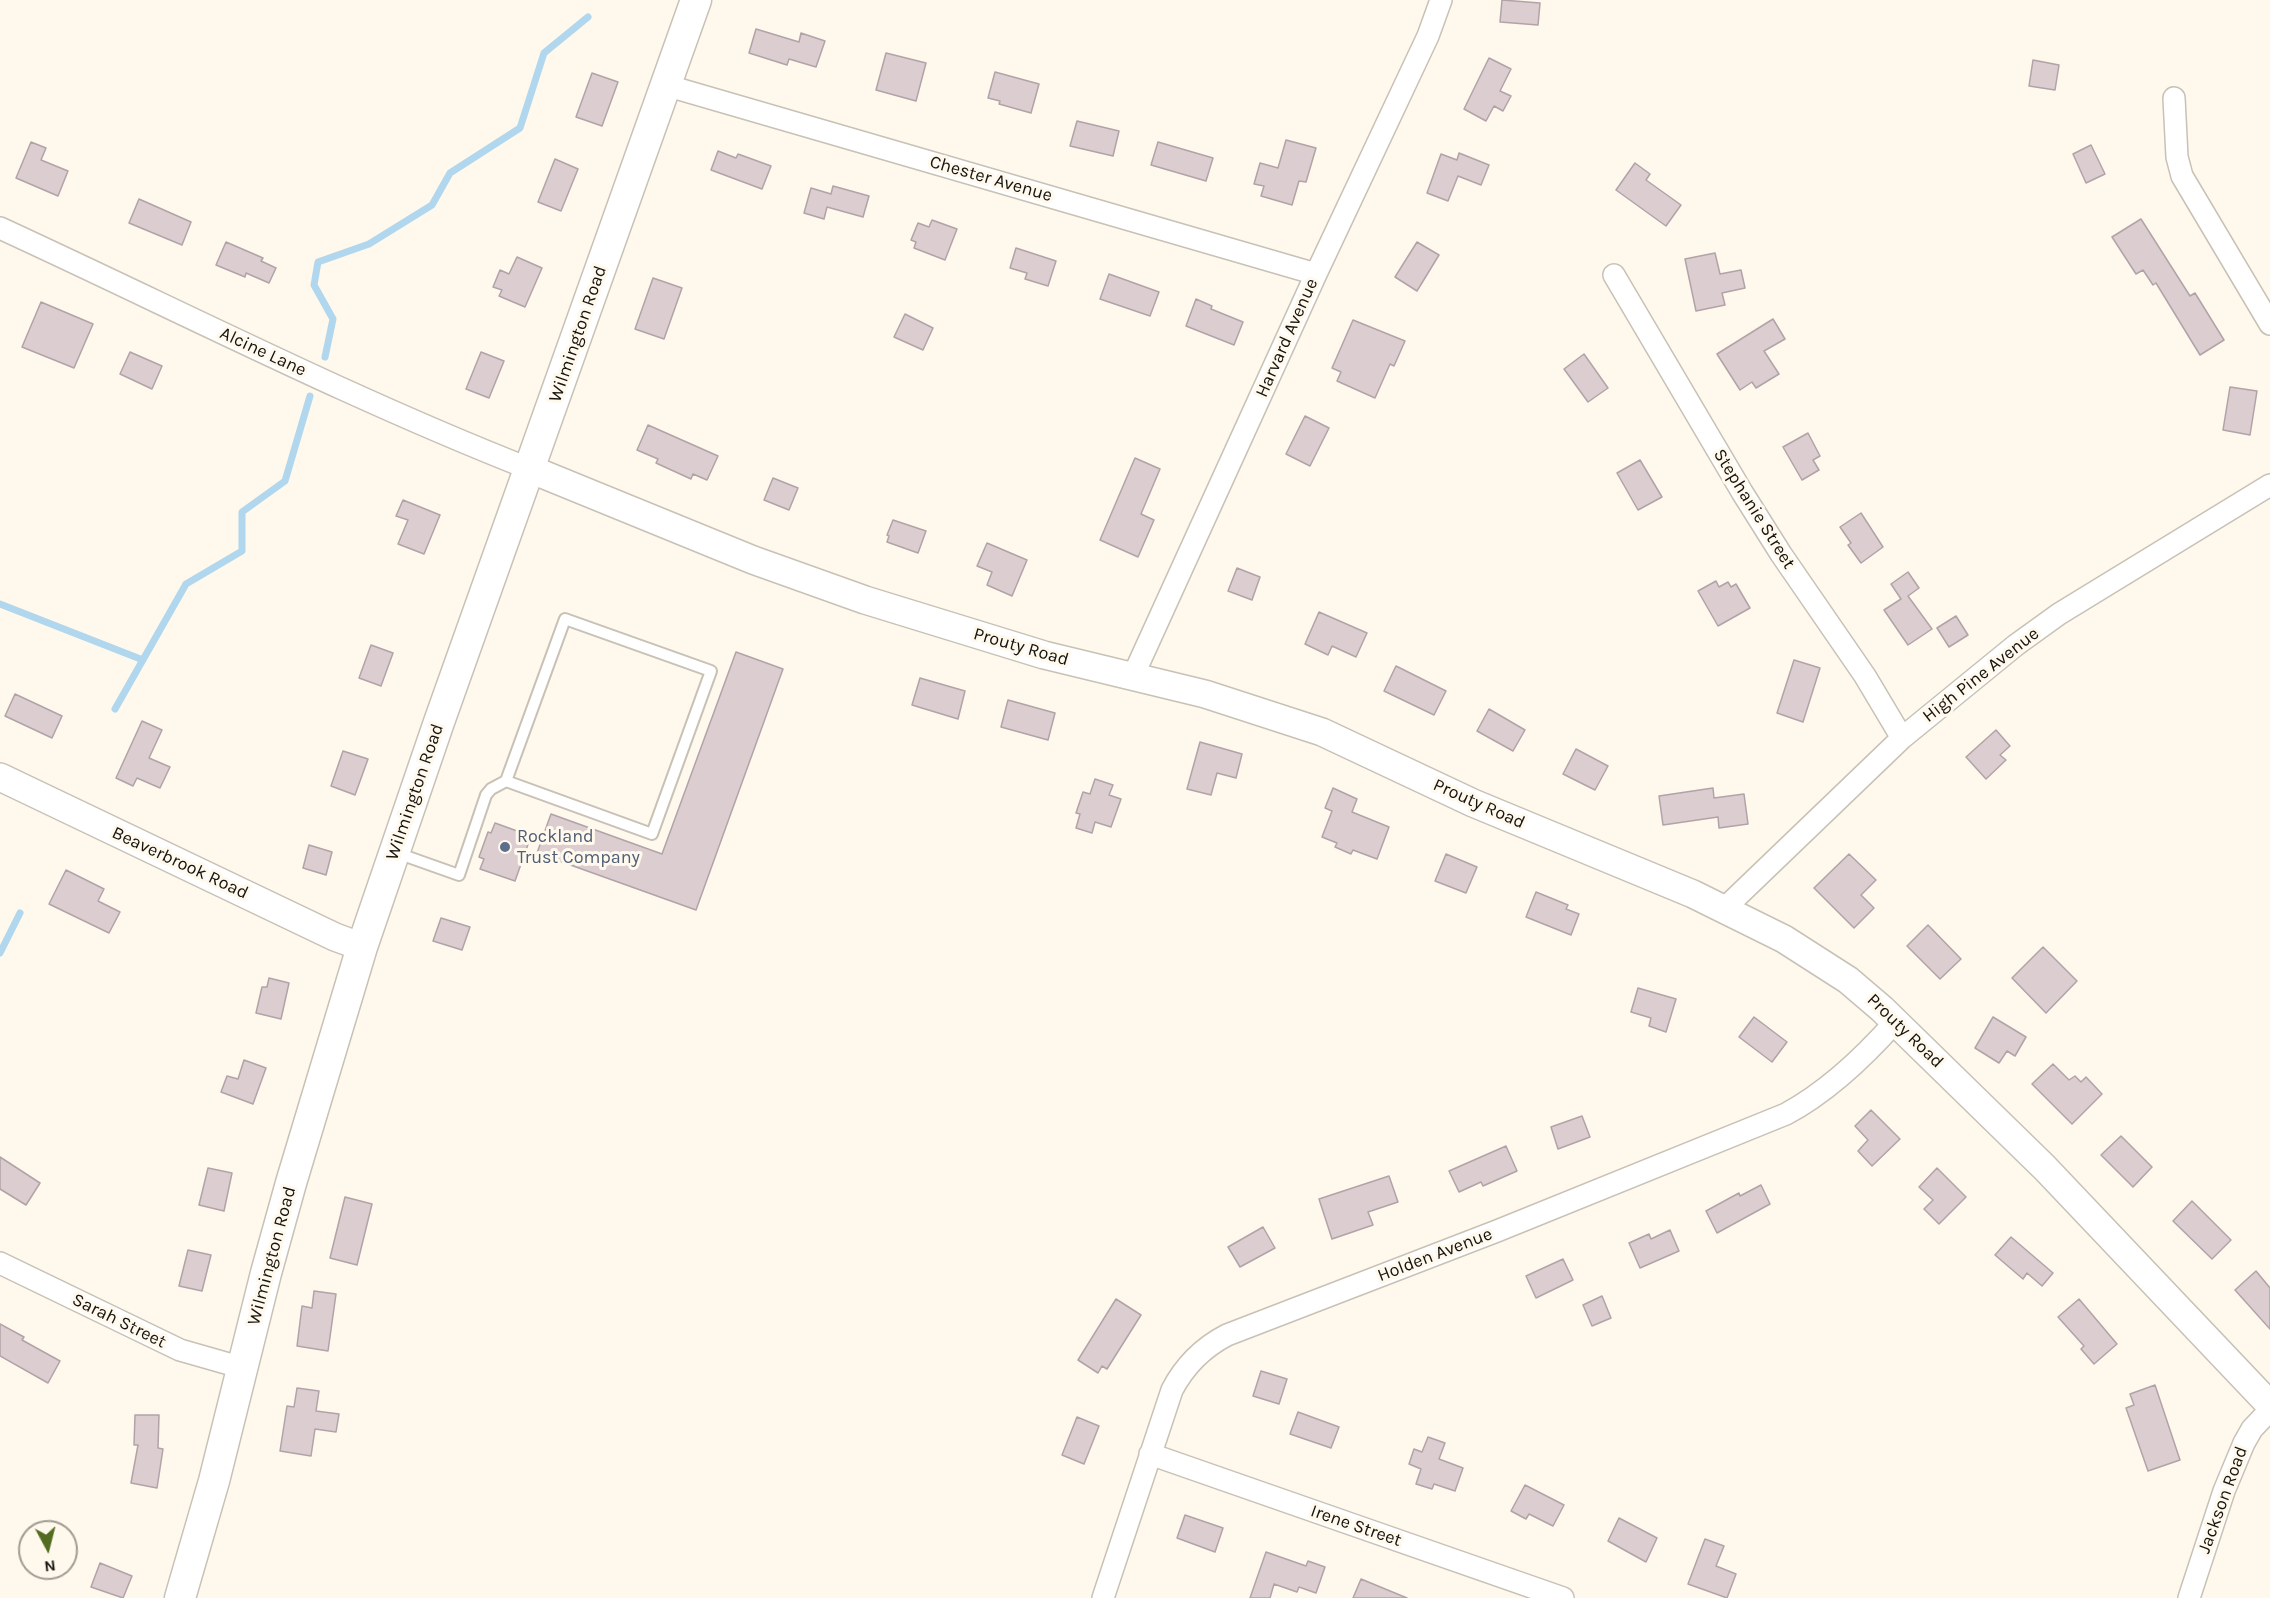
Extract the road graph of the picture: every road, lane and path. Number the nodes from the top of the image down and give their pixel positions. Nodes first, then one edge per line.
1 (696, 0) edge
2 (1441, 0) edge
3 (665, 85) junction
4 (2174, 99) dead end
5 (0, 228) edge
6 (1316, 274) junction
7 (1614, 275) dead end
8 (2270, 324) edge
9 (530, 469) junction
10 (2270, 485) edge
11 (1133, 676) junction
12 (1902, 738) junction
13 (0, 777) edge
14 (506, 781) junction
15 (394, 851) junction
16 (1725, 908) junction
17 (362, 947) junction
18 (1895, 1022) junction
19 (0, 1263) edge
20 (243, 1368) junction
21 (2270, 1408) edge
22 (1150, 1454) junction
23 (180, 1598) edge
24 (1103, 1598) edge
25 (1563, 1598) edge
26 (2189, 1598) edge

1 - 3 main road, Wilmington Road
2 - 6 street, Harvard Avenue
3 - 6 street, Chester Avenue
3 - 9 main road, Wilmington Road
4 - 8 street
5 - 9 street, Alcine Lane
6 - 11 street, Harvard Avenue
7 - 12 street, Stephanie Street
9 - 11 street, Prouty Road
9 - 15 main road, Wilmington Road
10 - 12 street, High Pine Avenue
11 - 16 street, Prouty Road
12 - 16 street, High Pine Avenue
13 - 17 street, Beaverbrook Road
14 - 14 lane
14 - 15 lane
15 - 17 main road, Wilmington Road
16 - 18 street, Prouty Road
17 - 20 main road, Wilmington Road
18 - 21 street, Prouty Road
18 - 22 street, Holden Avenue
19 - 20 street, Sarah Street
20 - 23 main road, Wilmington Road
21 - 26 street, Jackson Road
22 - 24 street, Holden Avenue
22 - 25 street, Irene Street

